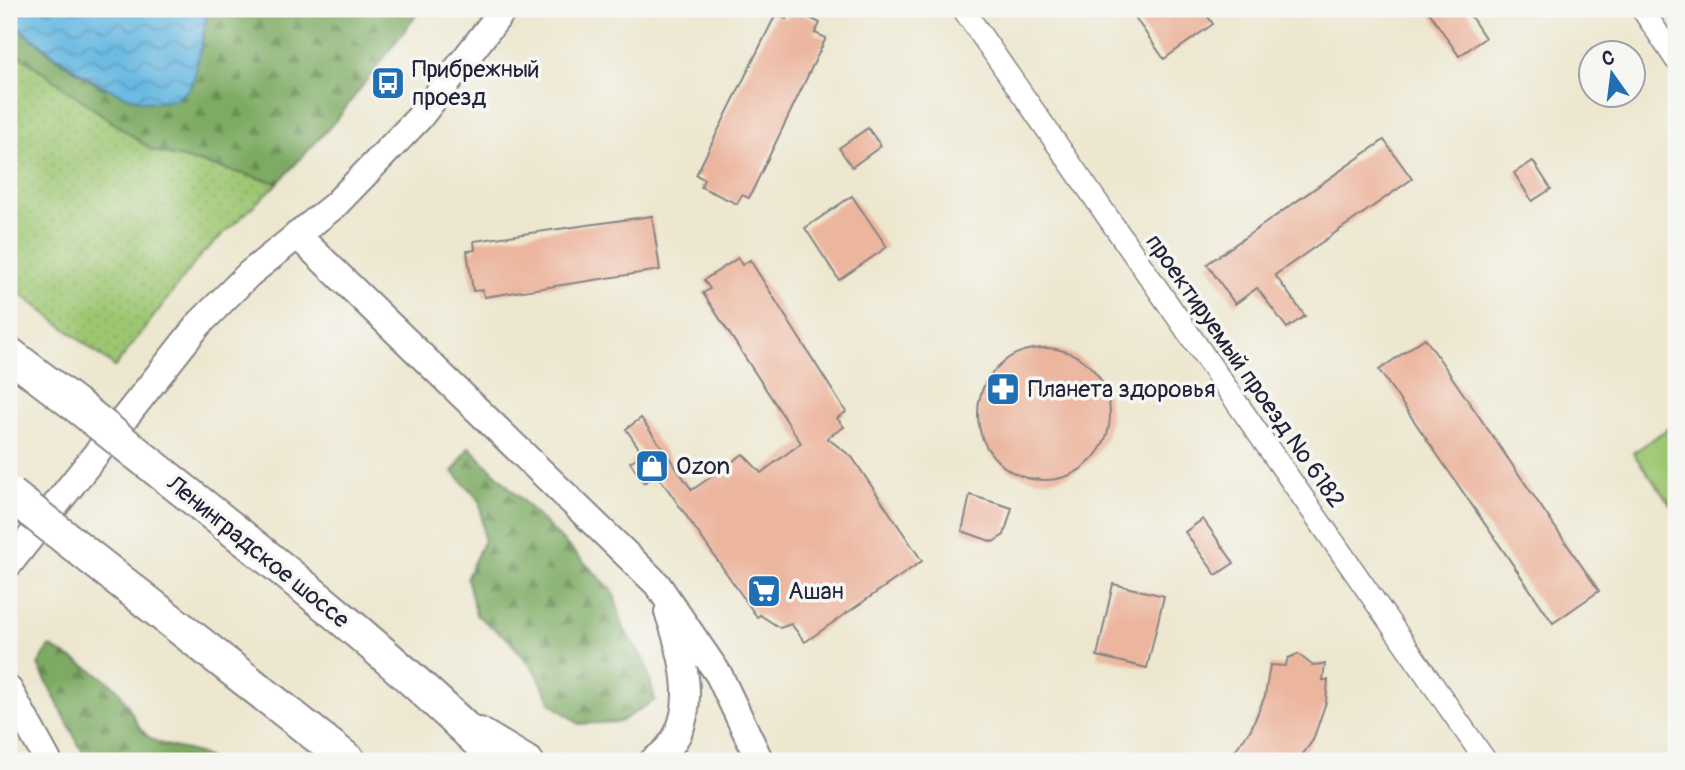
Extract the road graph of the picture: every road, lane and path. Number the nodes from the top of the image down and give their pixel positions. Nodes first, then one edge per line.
1 (504, 9) edge
2 (963, 9) edge
3 (1642, 9) edge
4 (1676, 60) edge
5 (298, 235) junction
6 (9, 354) edge
7 (10, 494) edge
8 (9, 564) edge
9 (657, 584) junction
10 (9, 690) edge
11 (447, 710) junction
12 (48, 761) edge
13 (349, 761) edge
14 (498, 761) edge
15 (530, 761) edge
16 (653, 761) edge
17 (760, 761) edge
18 (1486, 761) edge

1 - 5 street
2 - 18 street, проектируемый проезд № 6182
3 - 4 street
5 - 8 street
5 - 9 street
6 - 11 main road, Ленинградское шоссе, bridge
7 - 13 main road, bridge
9 - 16 street
9 - 17 street
10 - 12 street
11 - 14 main road, Ленинградское шоссе
11 - 15 street

